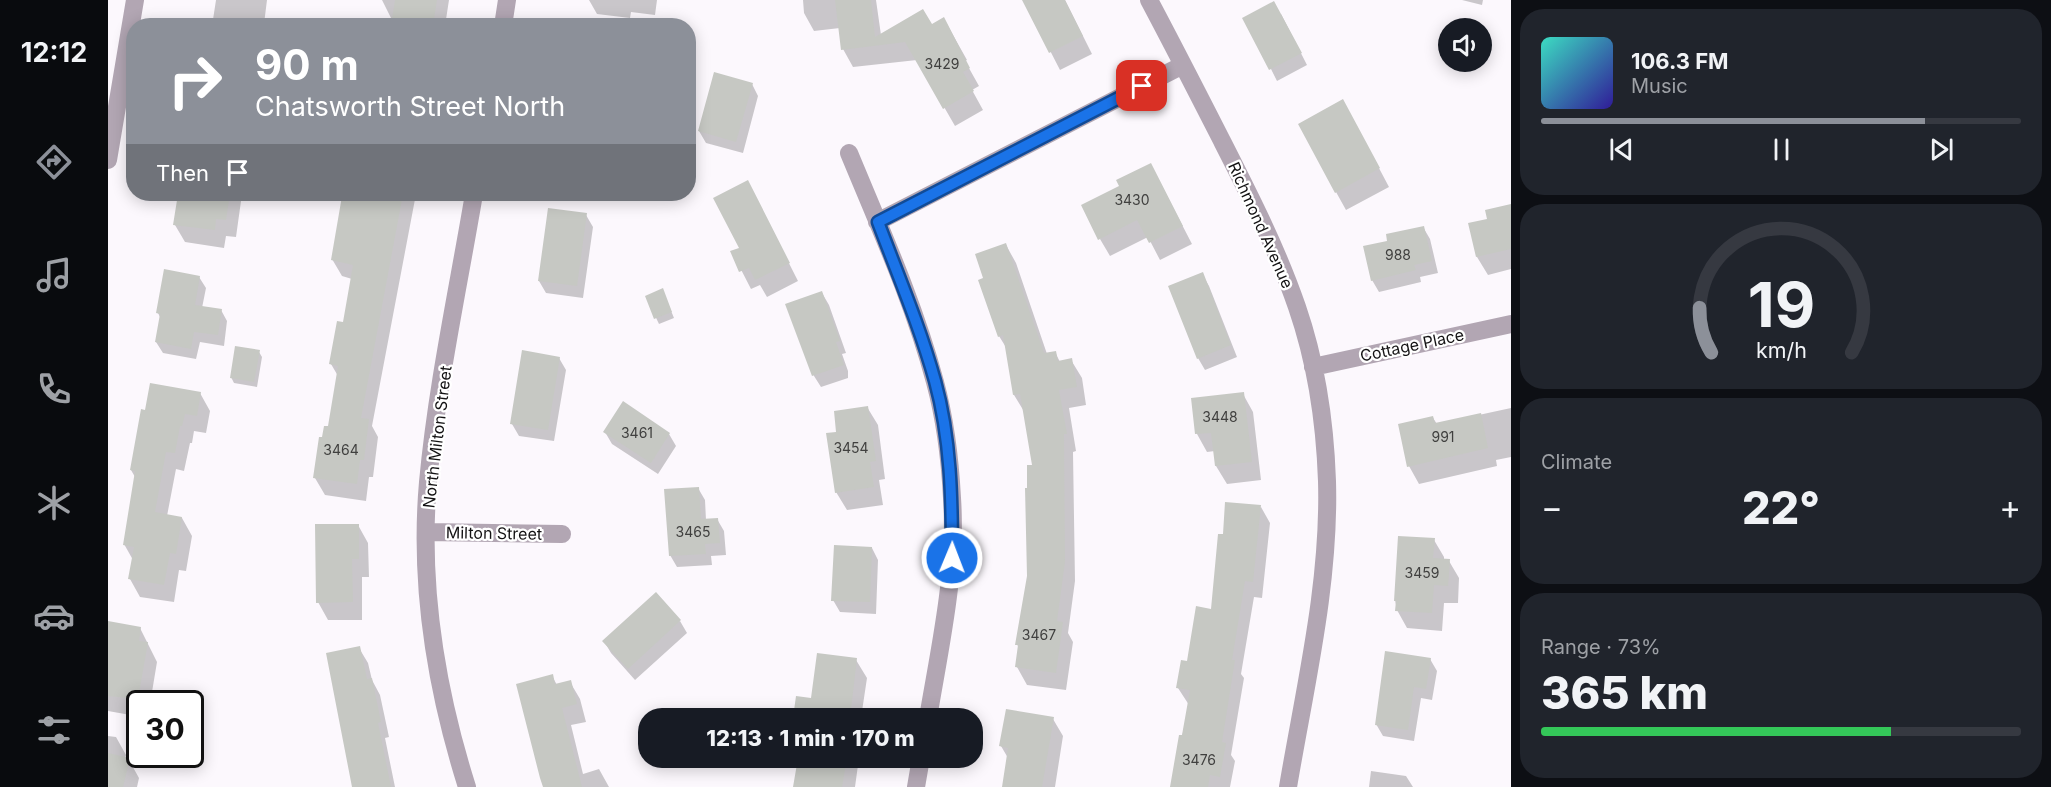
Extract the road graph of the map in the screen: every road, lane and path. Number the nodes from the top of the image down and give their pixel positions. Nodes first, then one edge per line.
1 (135, 0) edge
2 (507, 0) edge
3 (1149, 0) edge
4 (132, 18) edge
5 (504, 18) edge
6 (126, 53) edge
7 (1183, 65) junction
8 (849, 153) dead end
9 (108, 160) edge
10 (473, 201) edge
11 (878, 222) junction
12 (1511, 324) edge
13 (1313, 367) junction
14 (426, 532) junction
15 (562, 534) dead end
16 (930, 708) edge
17 (919, 768) edge
18 (467, 787) edge
19 (916, 787) edge
20 (1288, 787) edge

1 - 4 street
2 - 5 street
3 - 7 street, Richmond Avenue
6 - 9 street
7 - 11 street
7 - 13 street, Richmond Avenue
8 - 11 street
10 - 14 street, North Milton Street
11 - 16 street
12 - 13 street, Cottage Place
13 - 20 street, Richmond Avenue
14 - 15 street, Milton Street
14 - 18 street, North Milton Street
17 - 19 street

